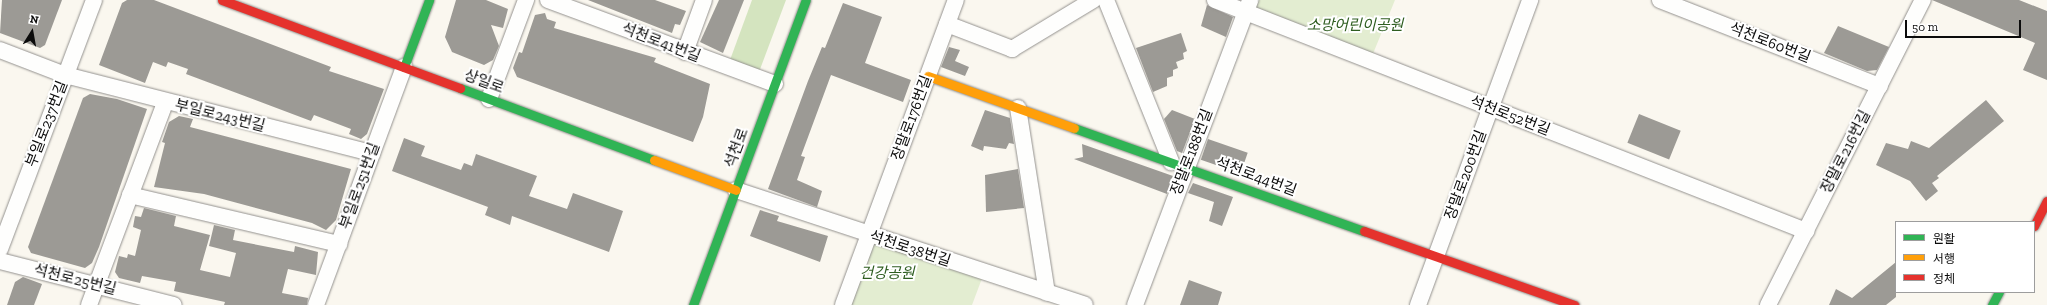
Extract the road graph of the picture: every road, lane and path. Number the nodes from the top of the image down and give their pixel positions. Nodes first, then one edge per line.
1 (94, 0) edge
2 (222, 0) edge
3 (429, 0) edge
4 (526, 0) edge
5 (548, 0) edge
6 (704, 0) edge
7 (806, 0) edge
8 (956, 0) edge
9 (1093, 0) edge
10 (1106, 0) edge
11 (1215, 0) edge
12 (1530, 0) edge
13 (1660, 0) edge
14 (1923, 0) edge
15 (1248, 6) edge
16 (947, 24) junction
17 (0, 50) edge
18 (685, 52) junction
19 (404, 67) junction
20 (65, 75) junction
21 (928, 76) junction
22 (775, 84) junction
23 (1880, 86) junction
24 (489, 99) junction
25 (165, 103) junction
26 (1018, 108) junction
27 (1491, 108) junction
28 (372, 153) junction
29 (1172, 162) junction
30 (1186, 168) junction
31 (736, 190) junction
32 (130, 194) junction
33 (2047, 201) edge
34 (2035, 224) edge
35 (1806, 231) junction
36 (868, 236) junction
37 (339, 244) junction
38 (0, 249) edge
39 (1436, 256) junction
40 (0, 260) edge
41 (96, 285) junction
42 (1047, 293) junction
43 (1998, 293) edge
44 (89, 305) edge
45 (174, 305) edge
46 (316, 305) edge
47 (693, 305) edge
48 (843, 305) edge
49 (1085, 305) edge
50 (1135, 305) edge
51 (1418, 305) edge
52 (1574, 305) edge
53 (1768, 305) edge
54 (1992, 305) edge

1 - 20 street, 부일로237번길
2 - 19 street, 상일로
3 - 19 street
4 - 24 street
5 - 18 street, 석천로41번길
6 - 18 street
7 - 22 street, 석천로
8 - 16 street, 장말로176번길
9 - 16 street
10 - 29 street
11 - 15 street, 석천로52번길
12 - 27 street, 장말로200번길
13 - 23 street, 석천로60번길
14 - 23 street, 장말로216번길
15 - 27 street, 석천로52번길
15 - 30 street, 장말로188번길
16 - 21 street, 장말로176번길
17 - 20 street
18 - 22 street, 석천로41번길
19 - 24 street, 상일로
19 - 28 street, 부일로251번길
20 - 25 street
20 - 38 street, 부일로237번길
21 - 26 street, 석천로44번길
21 - 36 street, 장말로176번길
22 - 31 street, 석천로
23 - 35 street, 장말로216번길
24 - 31 street, 상일로
25 - 28 street, 부일로243번길
25 - 32 street, 부일로243번길
26 - 29 street, 석천로44번길
26 - 42 street
27 - 35 street, 석천로52번길
27 - 39 street, 장말로200번길
28 - 37 street, 부일로251번길
29 - 30 street, 석천로44번길
30 - 39 street, 석천로44번길
30 - 50 street, 장말로188번길
31 - 36 street, 석천로38번길
31 - 47 street, 석천로
32 - 37 street
32 - 41 street, 부일로243번길
33 - 34 street
35 - 53 street, 장말로216번길
36 - 42 street, 석천로38번길
36 - 48 street, 장말로176번길
37 - 46 street, 부일로251번길
39 - 51 street, 장말로200번길
39 - 52 street, 석천로44번길
40 - 41 street, 석천로25번길
41 - 44 street, 부일로243번길
41 - 45 street, 석천로25번길
42 - 49 street, 석천로38번길
43 - 54 street

